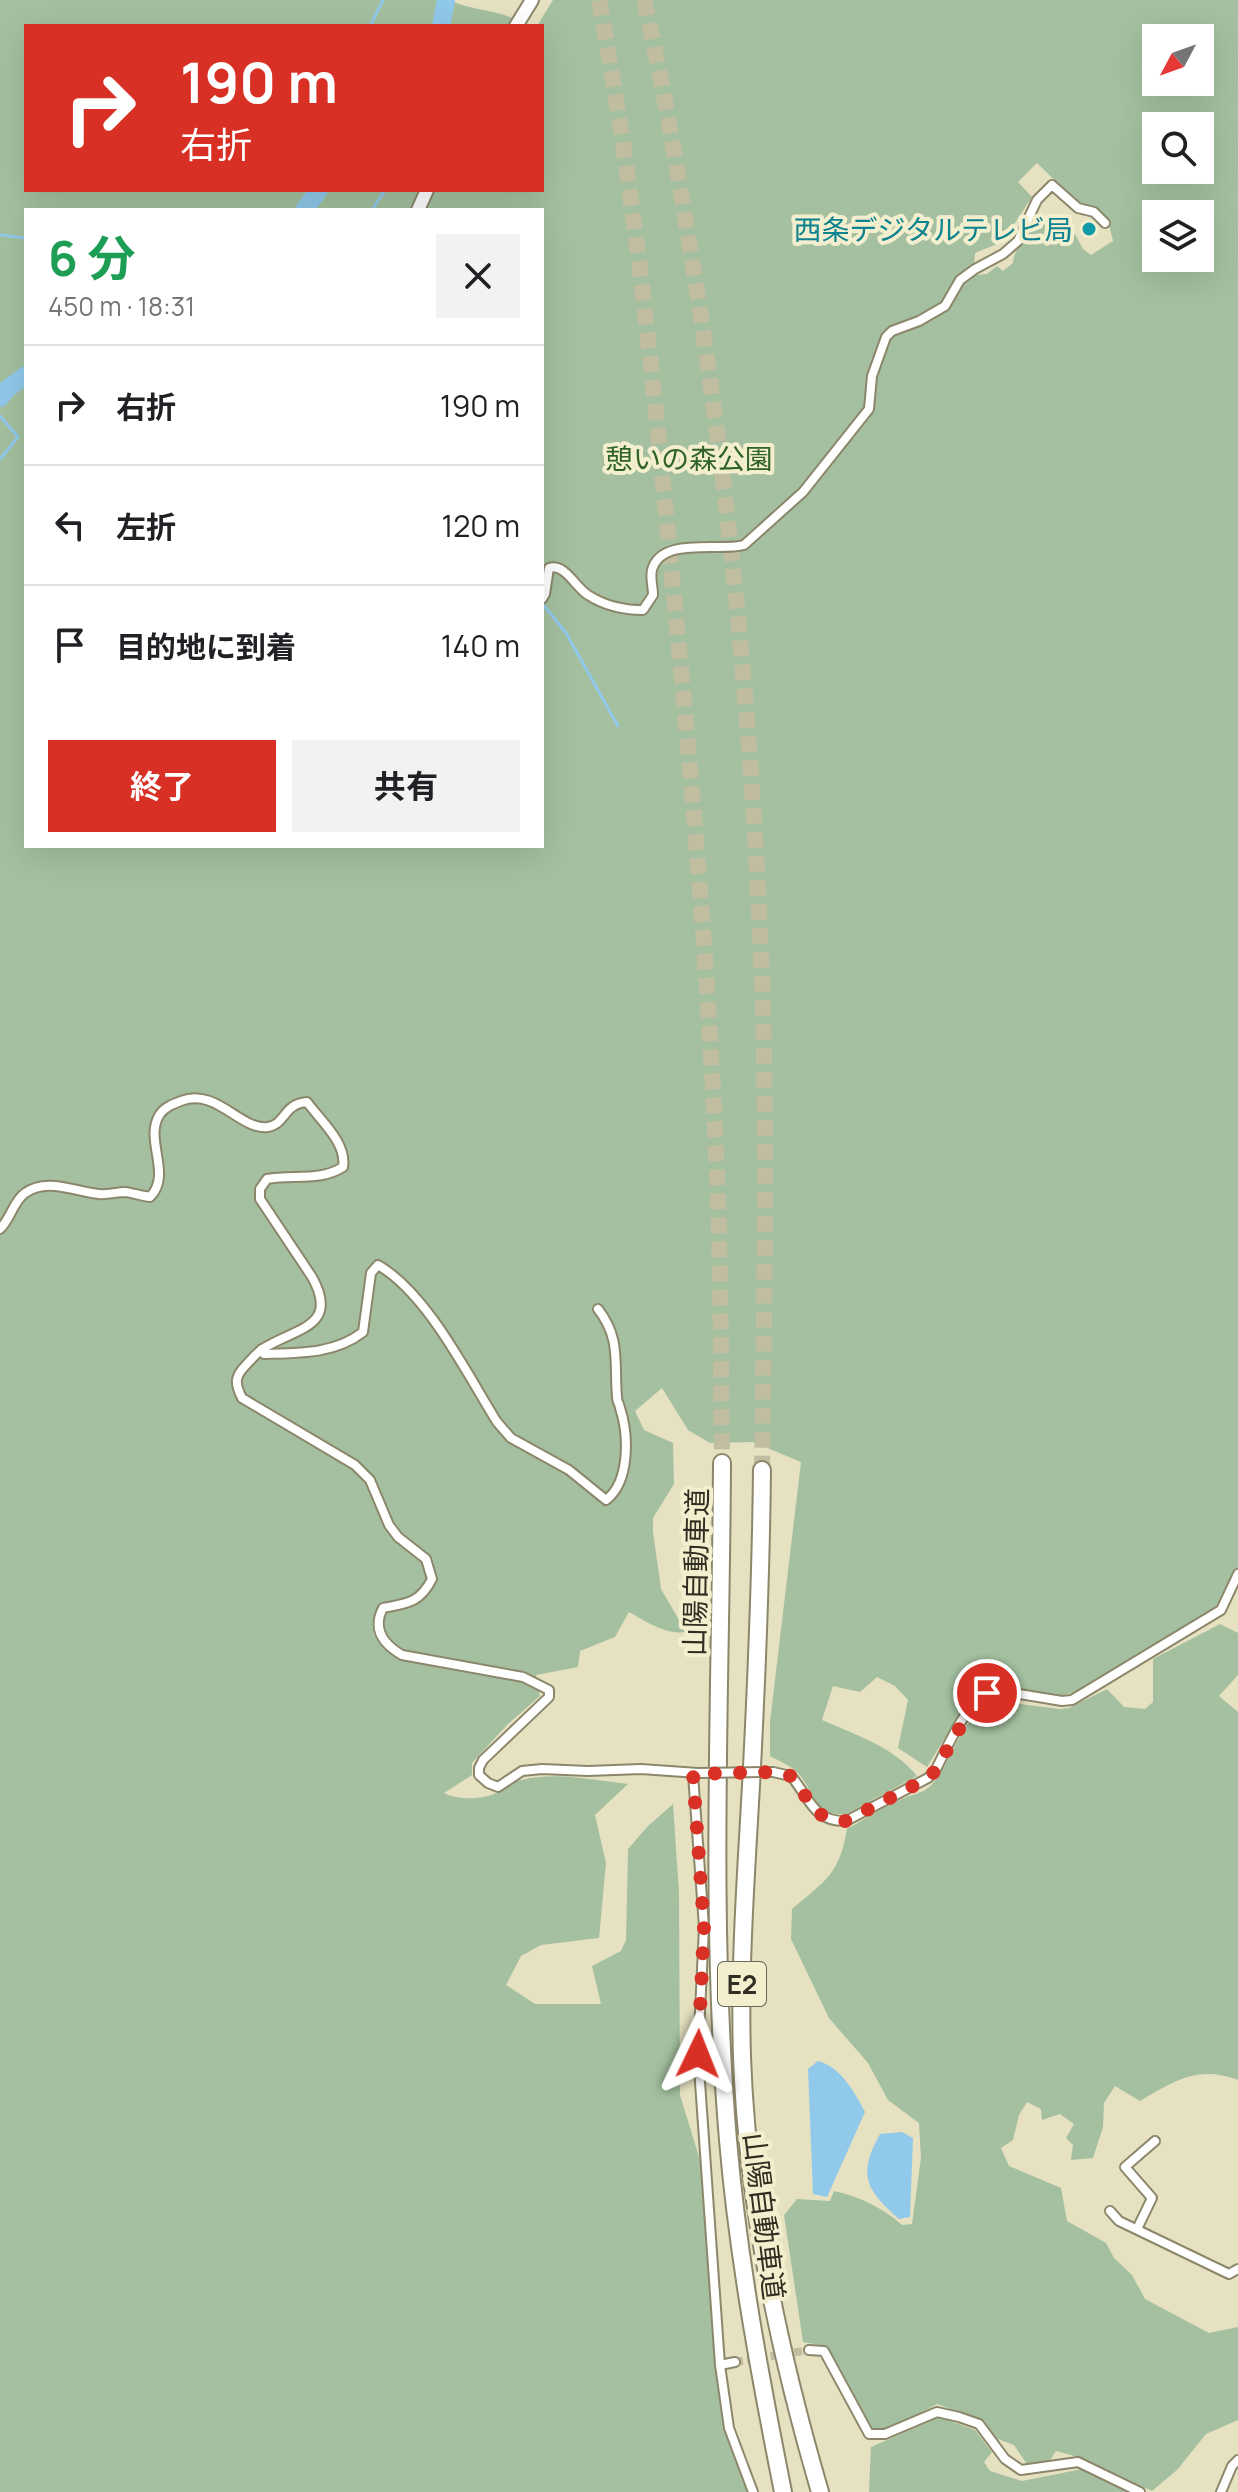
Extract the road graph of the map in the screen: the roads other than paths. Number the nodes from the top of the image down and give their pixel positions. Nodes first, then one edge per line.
1 (532, 0) edge
2 (517, 24) edge
3 (1105, 223) dead end
4 (544, 596) edge
5 (0, 1229) edge
6 (598, 1309) dead end
7 (262, 1349) junction
8 (722, 1463) tunnel mouth
9 (762, 1470) tunnel mouth
10 (1238, 1574) edge
11 (696, 1773) junction
12 (1155, 2141) dead end
13 (1110, 2211) dead end
14 (1137, 2229) junction
15 (1238, 2269) edge
16 (809, 2350) dead end
17 (735, 2362) tunnel mouth
18 (720, 2365) junction
19 (1238, 2460) edge
20 (753, 2492) edge
21 (783, 2492) edge
22 (820, 2492) edge
23 (1140, 2492) edge
24 (1221, 2492) edge

1 - 2 street
3 - 4 street
5 - 7 street
6 - 7 street
7 - 11 street
8 - 21 highway, 山陽自動車道 / E2
9 - 22 highway, 山陽自動車道 / E2
10 - 11 street, bridge
11 - 18 street
12 - 14 street
13 - 14 street
14 - 15 street
16 - 23 street
17 - 18 street
18 - 20 street
19 - 24 street

